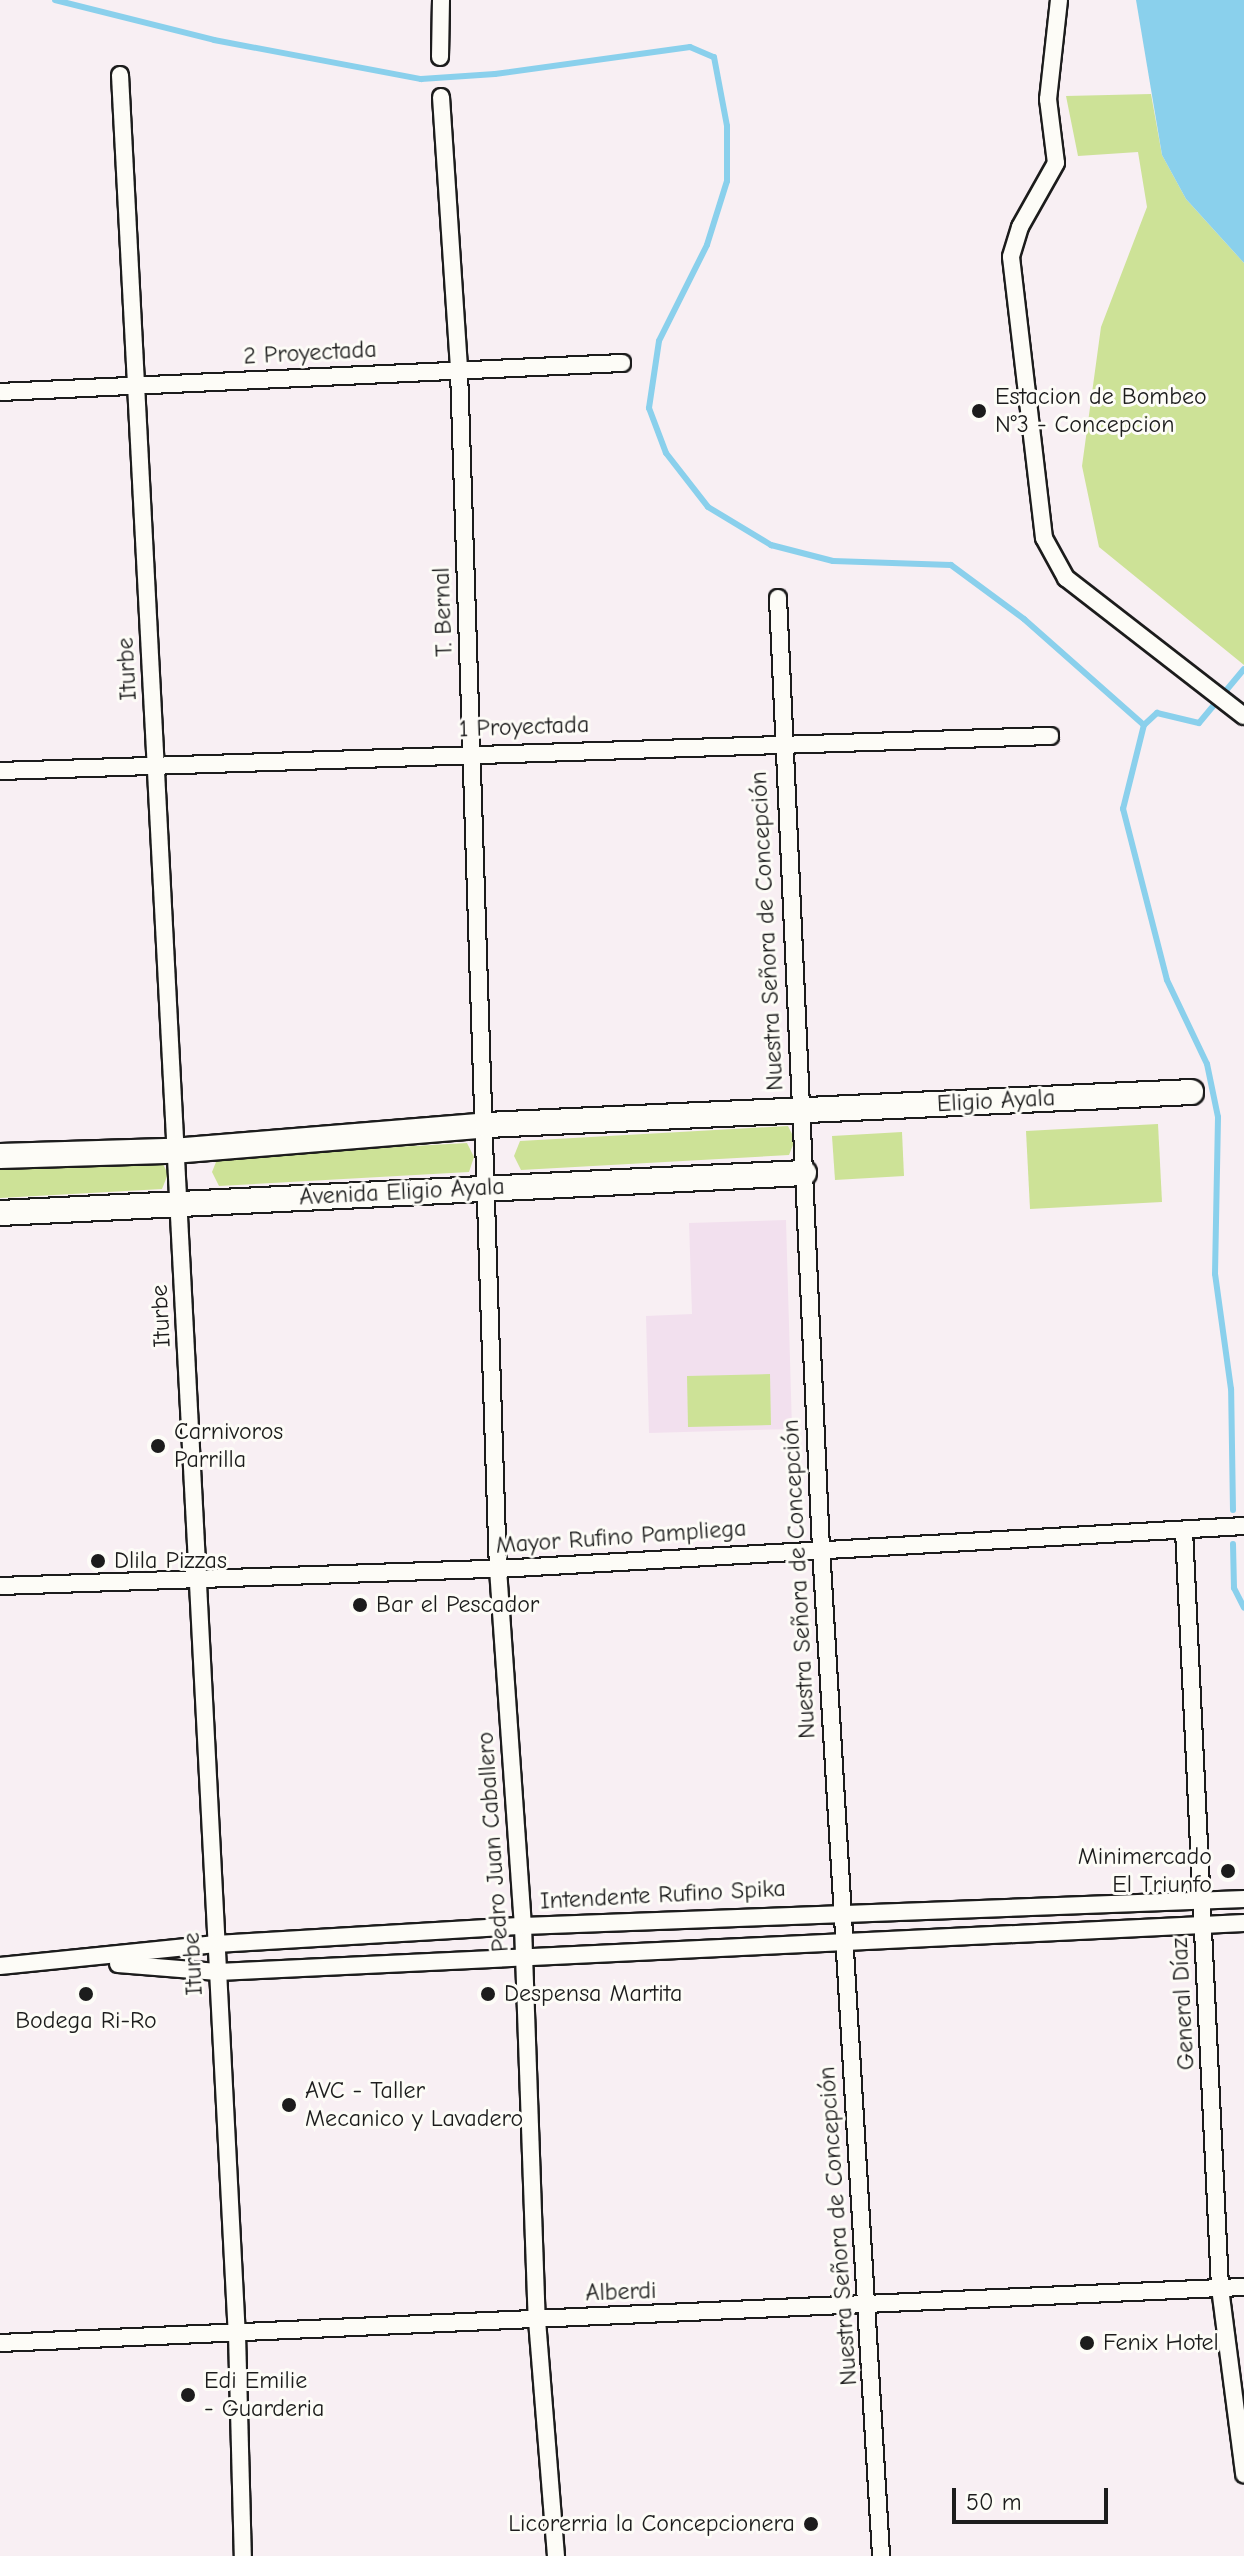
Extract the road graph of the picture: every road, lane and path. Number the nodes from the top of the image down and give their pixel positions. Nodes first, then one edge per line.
1 (441, 0) edge
2 (1059, 0) edge
3 (440, 57) dead end
4 (120, 75) dead end
5 (441, 97) dead end
6 (622, 363) dead end
7 (459, 370) junction
8 (136, 385) junction
9 (0, 392) edge
10 (778, 598) dead end
11 (1238, 711) edge
12 (1050, 736) dead end
13 (781, 742) junction
14 (472, 753) junction
15 (156, 765) junction
16 (0, 771) edge
17 (1191, 1092) dead end
18 (801, 1111) junction
19 (487, 1125) junction
20 (173, 1151) junction
21 (0, 1156) edge
22 (804, 1173) junction
23 (487, 1188) junction
24 (180, 1202) junction
25 (0, 1213) edge
26 (1244, 1526) edge
27 (1184, 1530) junction
28 (821, 1548) junction
29 (498, 1569) junction
30 (198, 1579) junction
31 (0, 1586) edge
32 (1244, 1899) edge
33 (1202, 1900) junction
34 (841, 1911) junction
35 (1244, 1923) edge
36 (523, 1926) junction
37 (1203, 1926) junction
38 (843, 1940) junction
39 (216, 1944) junction
40 (525, 1954) junction
41 (85, 1961) junction
42 (0, 1966) edge
43 (218, 1972) junction
44 (1244, 2287) edge
45 (1220, 2288) junction
46 (868, 2306) junction
47 (537, 2320) junction
48 (237, 2334) junction
49 (0, 2343) edge
50 (1244, 2474) edge
51 (243, 2556) edge
52 (556, 2556) edge
53 (881, 2556) edge

1 - 3 street
2 - 11 street
4 - 8 street, Iturbe
5 - 7 street, T. Bernal
6 - 7 street, 2 Proyectada
7 - 8 street, 2 Proyectada
7 - 14 street, T. Bernal
8 - 9 street, 2 Proyectada
8 - 15 street, Iturbe
10 - 13 street, Nuestra Señora de Concepción
12 - 13 street, 1 Proyectada
13 - 14 street, 1 Proyectada
13 - 18 street, Nuestra Señora de Concepción
14 - 15 street, 1 Proyectada
14 - 19 street, T. Bernal
15 - 16 street, 1 Proyectada
15 - 20 street, Iturbe
17 - 18 street, Eligio Ayala
18 - 19 street
18 - 22 street, Nuestra Señora de Concepción
19 - 20 street
19 - 23 street, Pedro Juan Caballero
20 - 21 street
20 - 24 street, Iturbe
22 - 23 street, Avenida Eligio Ayala
22 - 28 street, Nuestra Señora de Concepción
23 - 24 street, Avenida Eligio Ayala
23 - 29 street, Pedro Juan Caballero
24 - 25 street, Avenida Eligio Ayala
24 - 30 street, Iturbe
26 - 27 street, Mayor Rufino Pampliega
27 - 28 street, Mayor Rufino Pampliega
27 - 33 street, General Díaz
28 - 29 street, Mayor Rufino Pampliega
28 - 34 street, Nuestra Señora de Concepción
29 - 30 street, Mayor Rufino Pampliega
29 - 36 street, Pedro Juan Caballero
30 - 31 street, Mayor Rufino Pampliega
30 - 39 street, Iturbe
32 - 33 street, Intendente Rufino Spika
33 - 34 street, Intendente Rufino Spika
33 - 37 street, General Díaz
34 - 36 street, Intendente Rufino Spika
34 - 38 street, Nuestra Señora de Concepción
35 - 37 street, Intendente Rufino Spika
36 - 39 street, Intendente Rufino Spika
36 - 40 street, Pedro Juan Caballero
37 - 38 street, Intendente Rufino Spika
37 - 45 street, General Díaz
38 - 40 street, Intendente Rufino Spika
38 - 46 street, Nuestra Señora de Concepción
39 - 41 street, Intendente Rufino Spika
39 - 43 street, Iturbe
40 - 43 street, Intendente Rufino Spika
40 - 47 street, Pedro Juan Caballero
41 - 42 street, Intendente Rufino Spika
41 - 43 street, Intendente Rufino Spika
43 - 48 street, Iturbe
44 - 45 street, Alberdi
45 - 46 street, Alberdi
45 - 50 street, General Díaz
46 - 47 street, Alberdi
46 - 53 street, Nuestra Señora de Concepción
47 - 48 street, Alberdi
47 - 52 street, Pedro Juan Caballero
48 - 49 street, Alberdi
48 - 51 street, Iturbe

